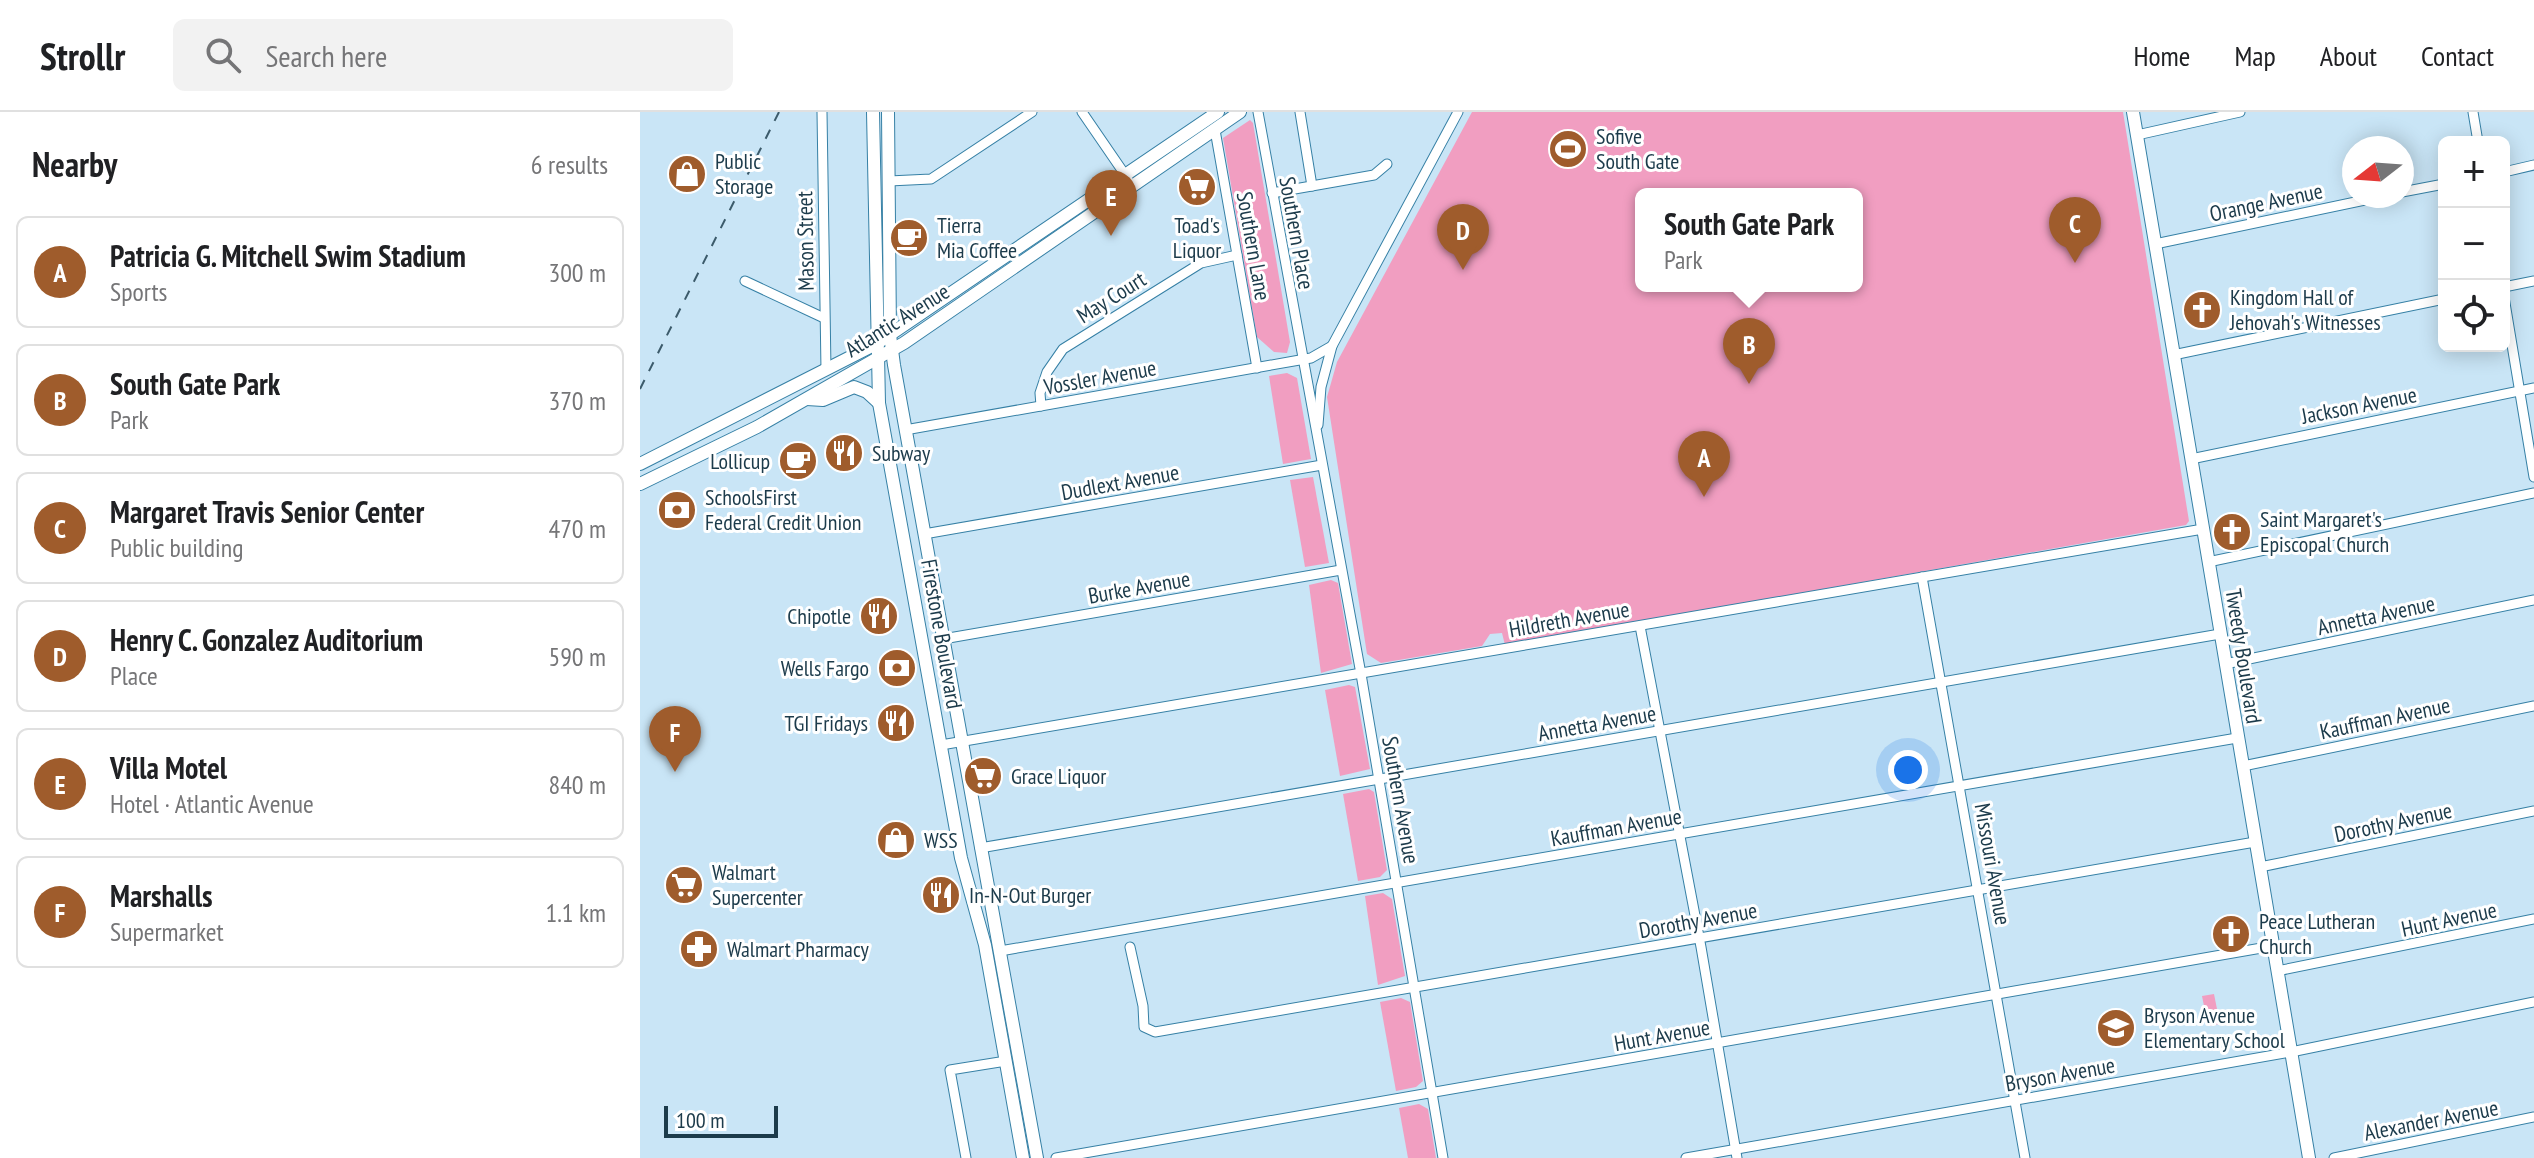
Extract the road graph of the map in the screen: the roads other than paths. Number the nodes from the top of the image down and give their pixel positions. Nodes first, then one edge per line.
1 (822, 112) edge
2 (873, 112) edge
3 (888, 112) edge
4 (1032, 112) edge
5 (1082, 112) edge
6 (1218, 112) edge
7 (1240, 112) edge
8 (1258, 112) edge
9 (1300, 112) edge
10 (1458, 112) edge
11 (2133, 112) edge
12 (2240, 112) edge
13 (2473, 112) edge
14 (1215, 130) junction
15 (874, 131) junction
16 (2137, 135) junction
17 (2477, 136) edge
18 (1387, 164) dead end
19 (2534, 165) edge
20 (2510, 171) edge
21 (1128, 180) junction
22 (889, 181) junction
23 (2438, 185) edge
24 (1312, 186) junction
25 (2414, 190) edge
26 (1272, 193) junction
27 (2342, 205) edge
28 (2155, 244) junction
29 (1237, 255) junction
30 (745, 281) dead end
31 (2534, 281) edge
32 (2510, 286) edge
33 (2438, 300) edge
34 (824, 318) junction
35 (2510, 332) edge
36 (890, 335) junction
37 (876, 344) junction
38 (1332, 346) junction
39 (892, 350) junction
40 (2173, 355) junction
41 (876, 359) junction
42 (1302, 360) junction
43 (1257, 368) junction
44 (826, 370) junction
45 (2534, 388) edge
46 (2520, 391) junction
47 (807, 399) junction
48 (879, 403) junction
49 (1041, 406) junction
50 (905, 430) junction
51 (1319, 448) junction
52 (2191, 459) junction
53 (640, 464) edge
54 (1322, 465) junction
55 (2534, 477) edge
56 (640, 484) edge
57 (2534, 493) edge
58 (2203, 529) junction
59 (924, 534) junction
60 (2208, 562) junction
61 (1341, 570) junction
62 (1922, 577) junction
63 (2534, 600) edge
64 (1640, 626) junction
65 (2220, 634) junction
66 (943, 639) junction
67 (2225, 664) junction
68 (1361, 674) junction
69 (1940, 682) junction
70 (2534, 706) edge
71 (1660, 730) junction
72 (2237, 738) junction
73 (961, 742) junction
74 (941, 745) junction
75 (2243, 766) junction
76 (1379, 779) junction
77 (1960, 786) junction
78 (2534, 811) edge
79 (1679, 834) junction
80 (2255, 842) junction
81 (980, 848) junction
82 (2260, 867) junction
83 (1396, 882) junction
84 (1979, 890) junction
85 (2534, 919) edge
86 (1126, 930) junction
87 (1699, 939) junction
88 (2273, 946) junction
89 (1000, 951) junction
90 (2277, 971) junction
91 (1413, 988) junction
92 (1997, 994) junction
93 (2534, 1002) edge
94 (1718, 1044) junction
95 (2291, 1052) junction
96 (1006, 1061) junction
97 (1431, 1093) junction
98 (2015, 1101) junction
99 (2534, 1117) edge
100 (1736, 1154) edge
101 (966, 1158) edge
102 (1023, 1158) edge
103 (1037, 1158) edge
104 (1056, 1158) edge
105 (1443, 1158) edge
106 (1686, 1158) edge
107 (2025, 1158) edge
108 (2309, 1158) edge
109 (2334, 1158) edge

1 - 34 street, Mason Street
2 - 15 main road, Firestone Boulevard
3 - 22 main road, Firestone Boulevard
4 - 22 street
5 - 21 street
6 - 21 main road, Atlantic Avenue
7 - 14 main road, Atlantic Avenue
8 - 26 street, Southern Place
9 - 24 street
10 - 38 street, Southern Avenue
11 - 16 main road, Tweedy Boulevard
12 - 16 street
13 - 17 street
14 - 21 main road, Atlantic Avenue
14 - 29 street, Southern Lane
15 - 22 main road
15 - 37 main road, Firestone Boulevard
16 - 28 main road, Tweedy Boulevard
18 - 24 street
19 - 20 street
21 - 36 main road, Atlantic Avenue
21 - 39 main road, Atlantic Avenue
22 - 36 main road, Firestone Boulevard
23 - 25 street
24 - 26 street
26 - 42 street, Southern Place
27 - 28 street, Orange Avenue
28 - 40 main road, Tweedy Boulevard
29 - 43 street, Southern Lane
29 - 49 street, May Court
30 - 34 street
31 - 32 street
33 - 40 street
34 - 44 street, Mason Street
35 - 46 street
36 - 37 main road, Atlantic Avenue
36 - 39 main road, Firestone Boulevard
37 - 41 main road, Firestone Boulevard
37 - 44 main road, Atlantic Avenue
38 - 42 street
38 - 51 street, Southern Avenue
39 - 41 main road, Atlantic Avenue
39 - 50 main road, Firestone Boulevard
40 - 52 main road, Tweedy Boulevard
41 - 47 main road, Atlantic Avenue
41 - 48 main road, Firestone Boulevard
42 - 43 street, Vossler Avenue
42 - 51 street, Southern Avenue
43 - 49 street, Vossler Avenue
44 - 53 main road, Atlantic Avenue
45 - 46 street, Jackson Avenue
46 - 52 street, Jackson Avenue
46 - 55 street
47 - 48 main road
47 - 56 main road, Atlantic Avenue
48 - 74 main road, Firestone Boulevard
49 - 50 street, Vossler Avenue
50 - 59 main road, Firestone Boulevard
51 - 54 street, Southern Avenue
52 - 58 main road, Tweedy Boulevard
54 - 59 street, Dudlext Avenue
54 - 61 street, Southern Avenue
57 - 60 street
58 - 60 main road, Tweedy Boulevard
58 - 62 street, Hildreth Avenue
59 - 66 main road, Firestone Boulevard
60 - 65 main road, Tweedy Boulevard
61 - 66 street, Burke Avenue
61 - 68 street, Southern Avenue
62 - 64 street, Hildreth Avenue
62 - 69 street, Missouri Avenue
63 - 67 street, Annetta Avenue
64 - 68 street, Hildreth Avenue
64 - 71 street
65 - 67 main road, Tweedy Boulevard
65 - 69 street, Annetta Avenue
66 - 73 main road, Firestone Boulevard
67 - 72 main road, Tweedy Boulevard
68 - 73 street, Hildreth Avenue
68 - 76 street, Southern Avenue
69 - 71 street, Annetta Avenue
69 - 77 street, Missouri Avenue
70 - 75 street, Kauffman Avenue
71 - 76 street, Annetta Avenue
71 - 79 street
72 - 75 main road, Tweedy Boulevard
72 - 77 street, Kauffman Avenue
73 - 74 street, Hildreth Avenue
73 - 81 main road, Firestone Boulevard
74 - 96 main road, Firestone Boulevard
75 - 80 main road, Tweedy Boulevard
76 - 81 street, Annetta Avenue
76 - 83 street, Southern Avenue
77 - 79 street, Kauffman Avenue
77 - 84 street, Missouri Avenue
78 - 82 street, Dorothy Avenue
79 - 83 street, Kauffman Avenue
79 - 87 street
80 - 82 main road, Tweedy Boulevard
80 - 84 street, Dorothy Avenue
81 - 89 main road, Firestone Boulevard
82 - 88 main road, Tweedy Boulevard
83 - 86 street, Kauffman Avenue
83 - 91 street, Southern Avenue
84 - 87 street, Dorothy Avenue
84 - 92 street, Missouri Avenue
85 - 90 street, Hunt Avenue
86 - 89 street, Kauffman Avenue
86 - 91 street, Dorothy Avenue
87 - 91 street, Dorothy Avenue
87 - 94 street
88 - 90 main road, Tweedy Boulevard
88 - 92 street, Hunt Avenue
89 - 103 main road, Firestone Boulevard
90 - 95 main road, Tweedy Boulevard
91 - 97 street, Southern Avenue
92 - 94 street, Hunt Avenue
92 - 98 street, Missouri Avenue
93 - 95 street, Bryson Avenue
94 - 97 street, Hunt Avenue
94 - 100 street
95 - 98 street, Bryson Avenue
95 - 108 main road, Tweedy Boulevard
96 - 101 street
96 - 102 main road, Firestone Boulevard
97 - 104 street, Hunt Avenue
97 - 105 street, Southern Avenue
98 - 100 street, Bryson Avenue
98 - 107 street, Missouri Avenue
99 - 109 street, Alexander Avenue
100 - 106 street, Bryson Avenue

